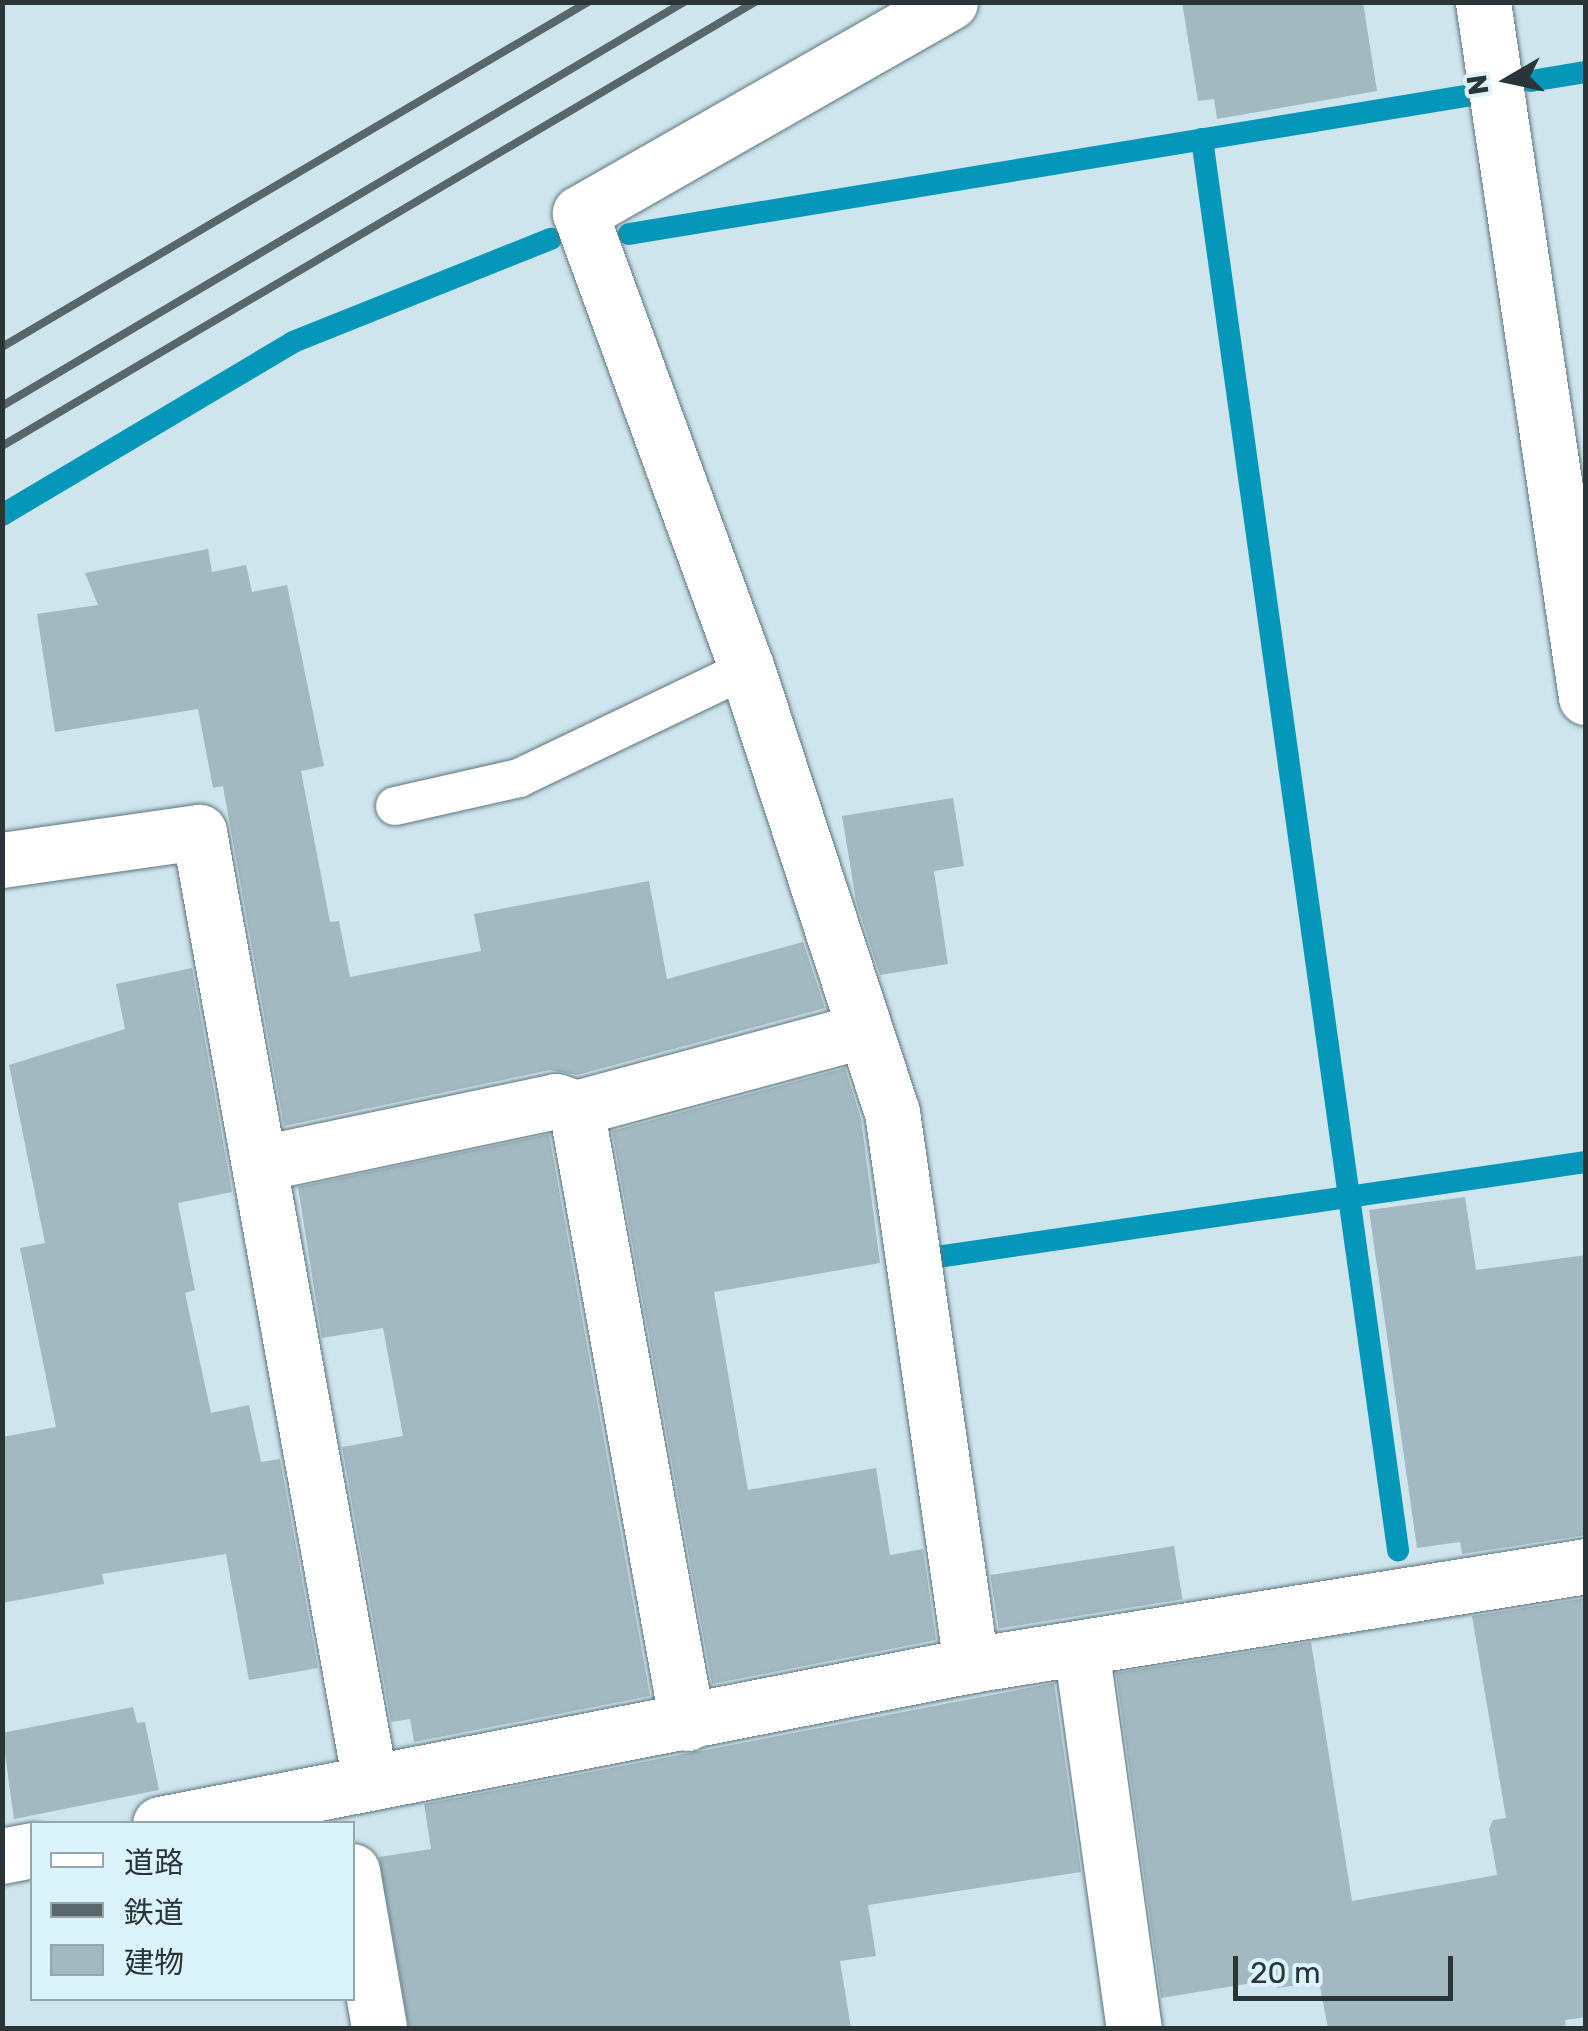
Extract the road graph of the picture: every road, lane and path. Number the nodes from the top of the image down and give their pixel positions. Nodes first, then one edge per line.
1 (950, 2) edge
2 (1483, 2) edge
3 (748, 669) junction
4 (1586, 697) edge
5 (395, 806) dead end
6 (2, 860) edge
7 (865, 1030) junction
8 (576, 1108) junction
9 (262, 1163) junction
10 (1586, 1566) edge
11 (1082, 1648) junction
12 (971, 1665) junction
13 (688, 1723) junction
14 (351, 1797) edge
15 (181, 1821) edge
16 (30, 1850) edge
17 (2, 1856) edge
18 (355, 1888) edge
19 (379, 2028) edge
20 (1134, 2028) edge

1 - 3 street
2 - 4 street
3 - 5 lane
3 - 7 street
6 - 9 street
7 - 8 street
7 - 12 street
8 - 9 street
8 - 13 street
9 - 14 street
10 - 11 street
11 - 12 street
11 - 20 street
12 - 13 street
13 - 14 street
14 - 15 street
16 - 17 street
18 - 19 street

